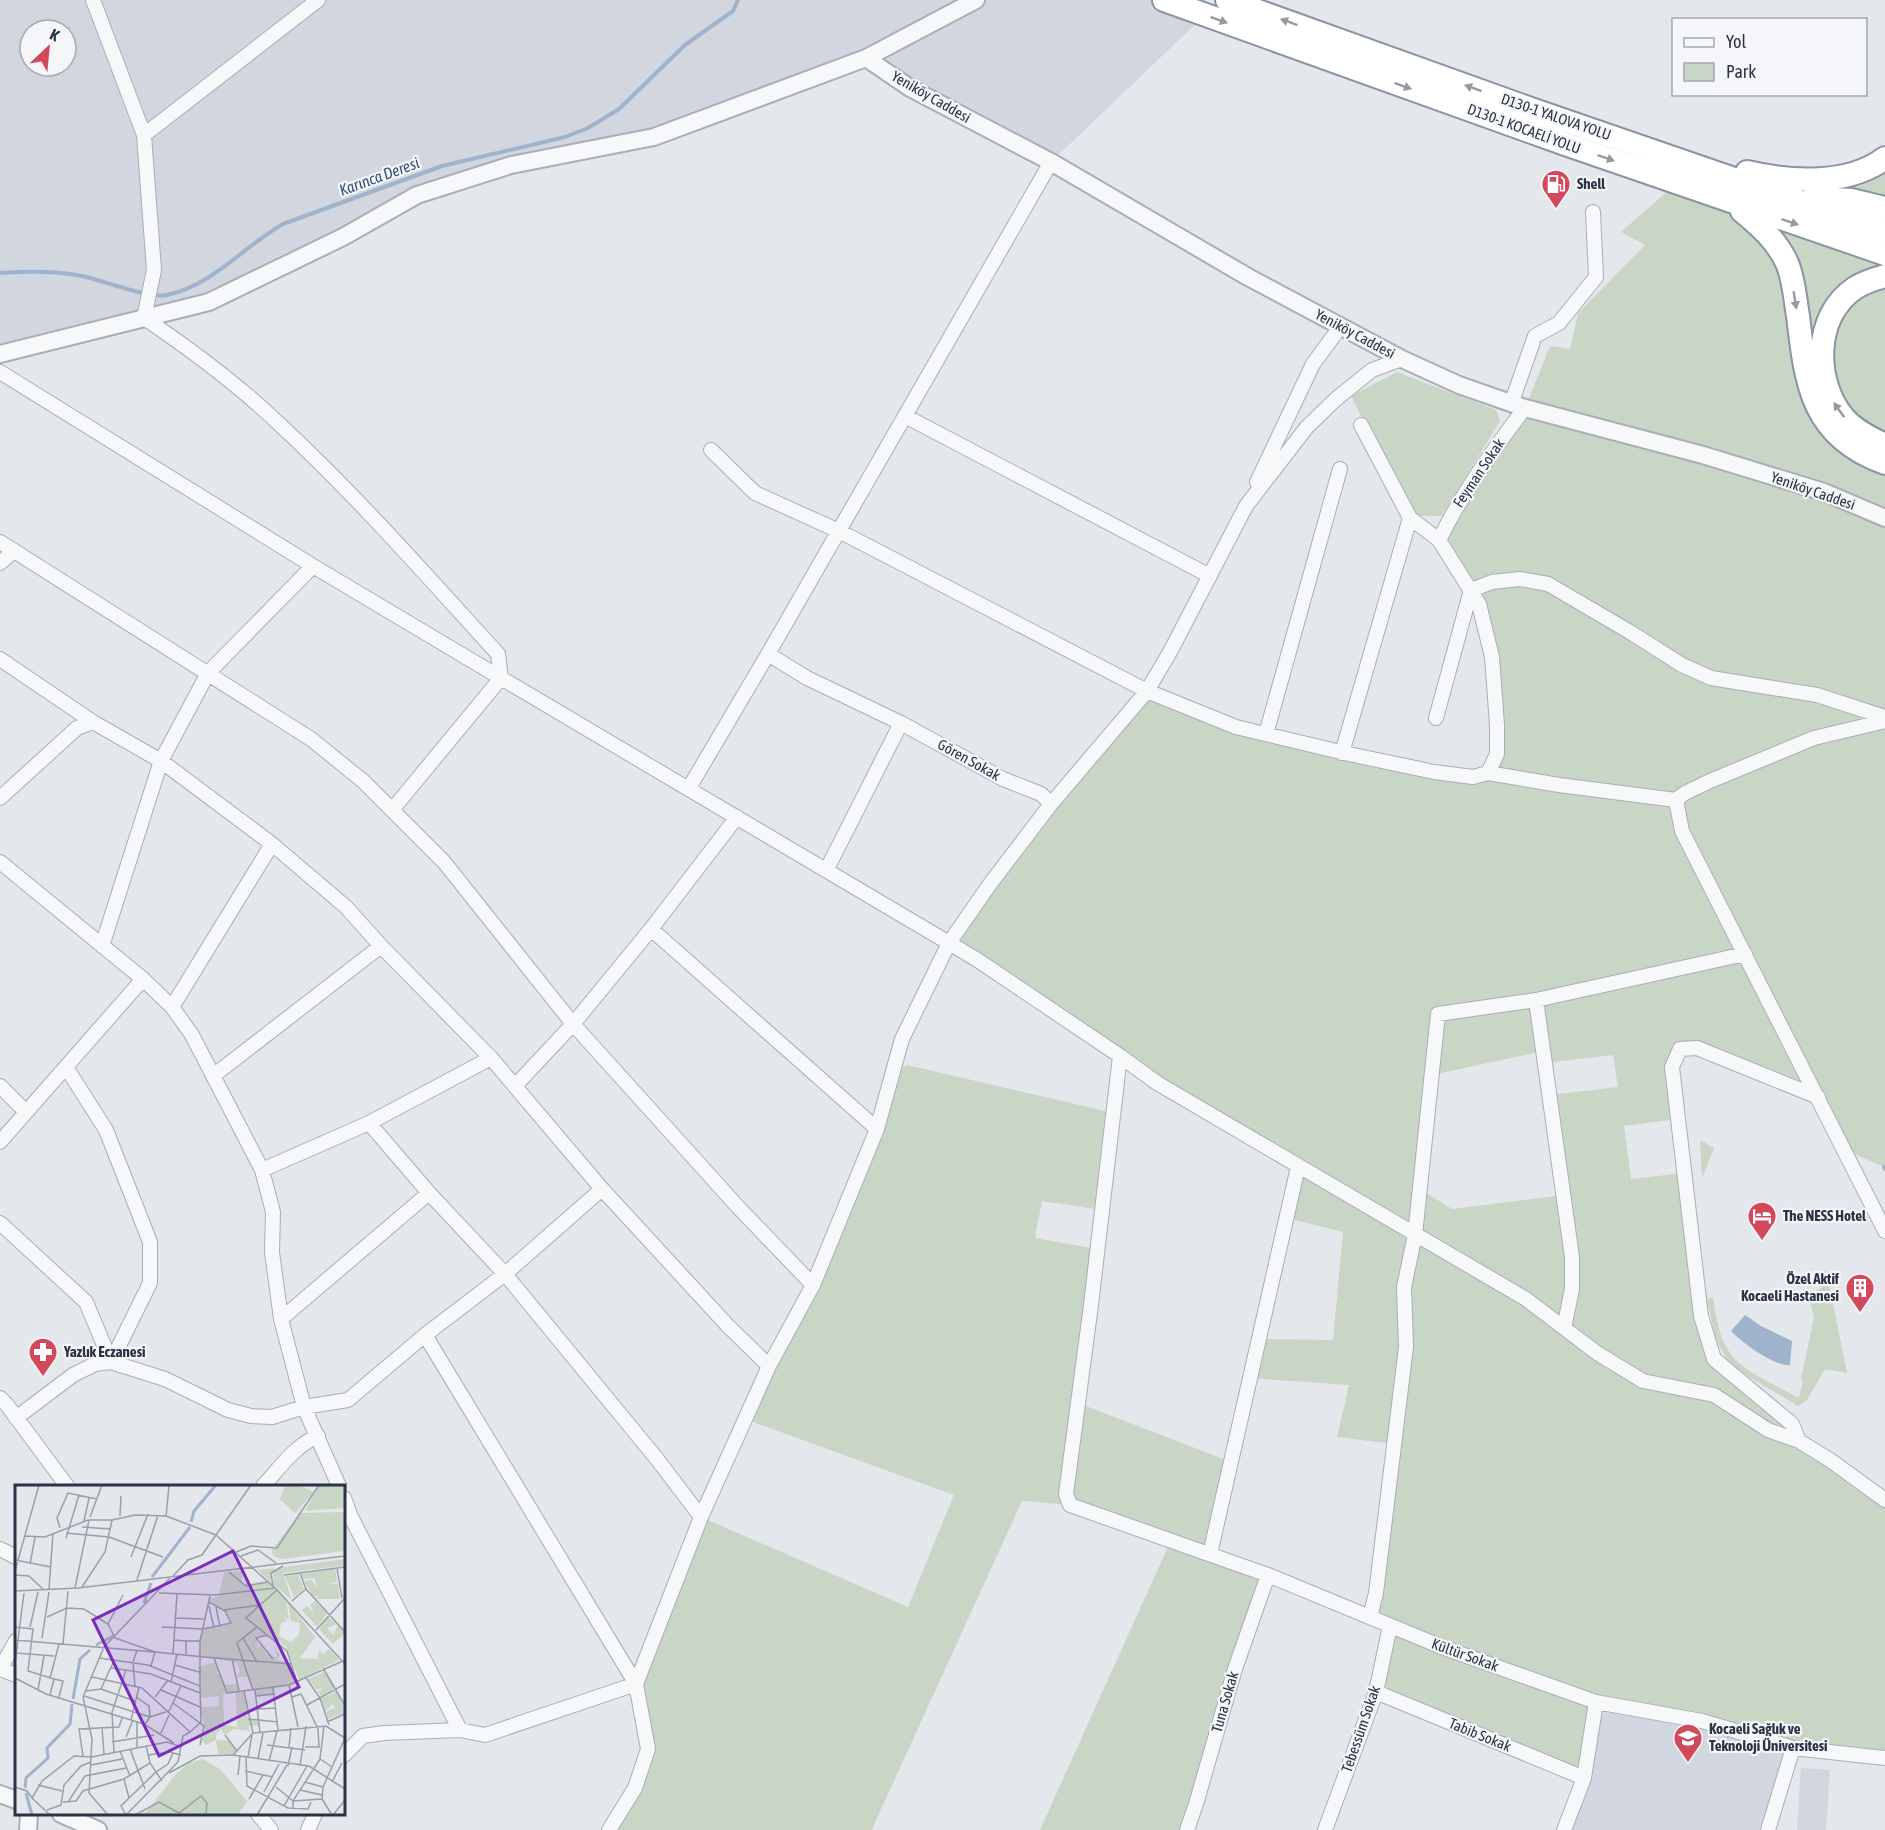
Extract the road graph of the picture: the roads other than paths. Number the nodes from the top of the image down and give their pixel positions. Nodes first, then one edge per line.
1 (93, 0) edge
2 (318, 0) edge
3 (976, 0) edge
4 (1164, 0) edge
5 (1227, 0) edge
6 (866, 58) junction
7 (144, 135) junction
8 (1623, 140) junction
9 (1885, 158) edge
10 (1051, 162) junction
11 (1783, 195) junction
12 (1732, 202) junction
13 (1885, 208) edge
14 (1593, 212) dead end
15 (1885, 231) edge
16 (1885, 254) edge
17 (1885, 276) edge
18 (146, 310) junction
19 (1341, 327) junction
20 (0, 354) edge
21 (1402, 359) junction
22 (0, 372) edge
23 (1518, 406) junction
24 (905, 416) junction
25 (1361, 425) dead end
26 (1885, 445) edge
27 (711, 450) dead end
28 (1885, 463) edge
29 (1340, 469) dead end
30 (1246, 506) junction
31 (1410, 518) junction
32 (1885, 518) edge
33 (839, 531) junction
34 (1439, 540) junction
35 (0, 542) edge
36 (14, 551) junction
37 (0, 563) edge
38 (313, 566) junction
39 (1210, 576) junction
40 (1471, 590) junction
41 (768, 654) junction
42 (0, 659) edge
43 (208, 674) junction
44 (501, 678) junction
45 (1148, 691) junction
46 (1436, 718) dead end
47 (1885, 719) edge
48 (93, 722) junction
49 (901, 723) junction
50 (1266, 734) junction
51 (1342, 753) junction
52 (160, 761) junction
53 (1488, 773) junction
54 (689, 788) junction
55 (0, 798) edge
56 (1676, 800) junction
57 (1051, 804) junction
58 (392, 810) junction
59 (737, 817) junction
60 (272, 844) junction
61 (0, 862) edge
62 (827, 869) junction
63 (651, 929) junction
64 (949, 943) junction
65 (102, 946) junction
66 (381, 946) junction
67 (1745, 954) junction
68 (143, 979) junction
69 (1536, 1000) junction
70 (172, 1007) junction
71 (573, 1023) junction
72 (1120, 1056) junction
73 (491, 1058) junction
74 (66, 1067) junction
75 (213, 1076) junction
76 (0, 1086) edge
77 (515, 1086) junction
78 (1818, 1097) junction
79 (26, 1112) junction
80 (369, 1123) junction
81 (877, 1129) junction
82 (0, 1142) edge
83 (1298, 1167) junction
84 (262, 1170) junction
85 (602, 1189) junction
86 (429, 1193) junction
87 (0, 1223) edge
88 (1885, 1231) edge
89 (1415, 1235) junction
90 (505, 1274) junction
91 (813, 1285) junction
92 (281, 1319) junction
93 (1564, 1328) junction
94 (425, 1335) junction
95 (111, 1362) junction
96 (769, 1366) junction
97 (0, 1398) edge
98 (304, 1407) junction
99 (16, 1418) junction
100 (318, 1436) junction
101 (1799, 1441) junction
102 (66, 1485) edge
103 (264, 1485) edge
104 (339, 1485) edge
105 (345, 1500) edge
106 (1885, 1500) edge
107 (701, 1517) junction
108 (0, 1549) edge
109 (1210, 1554) junction
110 (15, 1556) edge
111 (1268, 1575) junction
112 (1370, 1617) junction
113 (1390, 1626) junction
114 (15, 1643) edge
115 (0, 1669) edge
116 (15, 1675) edge
117 (636, 1684) junction
118 (1376, 1692) junction
119 (1596, 1702) junction
120 (460, 1730) junction
121 (1793, 1748) junction
122 (345, 1754) edge
123 (1885, 1758) edge
124 (1584, 1778) junction
125 (0, 1794) edge
126 (15, 1800) edge
127 (29, 1815) edge
128 (63, 1815) edge
129 (259, 1815) edge
130 (315, 1815) edge
131 (28, 1830) edge
132 (98, 1830) edge
133 (271, 1830) edge
134 (308, 1830) edge
135 (609, 1830) edge
136 (1186, 1830) edge
137 (1325, 1830) edge
138 (1564, 1830) edge
139 (1768, 1830) edge

1 - 7 street
2 - 7 street
3 - 6 street
4 -> 12 highway, D130-1 KOCAELİ YOLU
8 -> 5 highway, D130-1 YALOVA YOLU
6 - 10 street, Yeniköy Caddesi
6 - 18 street
7 - 18 street
8 - 9 highway
8 - 11 highway, D130-1 YALOVA YOLU
10 - 19 street, Yeniköy Caddesi
10 - 24 street
11 - 13 highway
11 - 15 highway, D130-1 YALOVA YOLU
12 -> 16 highway, D130-1 KOCAELİ YOLU
12 -> 28 highway
14 - 23 street, Feyman Sokak
26 -> 17 highway
18 - 20 street
18 - 44 street
19 - 21 street, Yeniköy Caddesi
19 - 30 street
21 - 23 street, Yeniköy Caddesi
21 - 30 street
22 - 38 street
23 - 32 street, Yeniköy Caddesi
23 - 34 street, Feyman Sokak
24 - 33 street
24 - 39 street
25 - 31 street
27 - 33 street
29 - 50 street
30 - 39 street
31 - 34 street
31 - 51 street
33 - 41 street
33 - 45 street
34 - 40 street
35 - 36 street
36 - 37 street
36 - 43 street
38 - 43 street
38 - 44 street
39 - 45 street
40 - 46 street
40 - 47 street
40 - 53 street
41 - 49 street, Gören Sokak
41 - 54 street
42 - 48 street
43 - 52 street
43 - 58 street
44 - 54 street
44 - 58 street
45 - 50 street
45 - 57 street
47 - 56 street
48 - 52 street
48 - 55 street
49 - 57 street, Gören Sokak
49 - 62 street
50 - 51 street
51 - 53 street
52 - 60 street
52 - 65 street
53 - 56 street
54 - 59 street
56 - 67 street
57 - 64 street
58 - 71 street
59 - 62 street
59 - 63 street
60 - 66 street
60 - 70 street
61 - 65 street
62 - 64 street
63 - 71 street
63 - 81 street
64 - 72 street
64 - 81 street
65 - 68 street
66 - 73 street
66 - 75 street
67 - 69 street
67 - 78 street
68 - 70 street
68 - 74 street
69 - 89 street
69 - 93 street
70 - 75 street
71 - 77 street
71 - 91 street
72 - 83 street
72 - 109 street, Kültür Sokak
73 - 77 street
73 - 80 street
74 - 79 street
74 - 95 street
75 - 84 street
76 - 79 street
77 - 85 street
78 - 88 street
78 - 101 street
79 - 82 street
80 - 84 street
80 - 86 street
81 - 91 street
83 - 89 street
83 - 109 street
84 - 92 street
85 - 90 street
85 - 96 street
86 - 90 street
86 - 92 street
87 - 95 street
89 - 93 street
89 - 112 street
90 - 94 street
90 - 107 street
91 - 96 street
92 - 98 street
93 - 101 street
94 - 98 street
94 - 117 street
95 - 98 street
95 - 99 street
96 - 107 street
97 - 99 street
98 - 100 street
99 - 102 street
100 - 103 street
100 - 104 street
101 - 106 street
105 - 120 street
107 - 117 street
108 - 110 street
109 - 111 street, Kültür Sokak
111 - 112 street, Kültür Sokak
111 - 136 street, Tuna Sokak
112 - 113 street, Kültür Sokak
113 - 118 street, Tebessüm Sokak
113 - 119 street, Kültür Sokak
114 - 115 street
115 - 116 street
117 - 120 street
117 - 135 street
118 - 124 street, Tabib Sokak
118 - 137 street, Tebessüm Sokak
119 - 121 street, Kültür Sokak
119 - 124 street
120 - 122 street
121 - 123 street, Kültür Sokak
121 - 139 street
124 - 138 street
125 - 126 street
127 - 131 street
128 - 132 street
129 - 133 street
130 - 134 street

